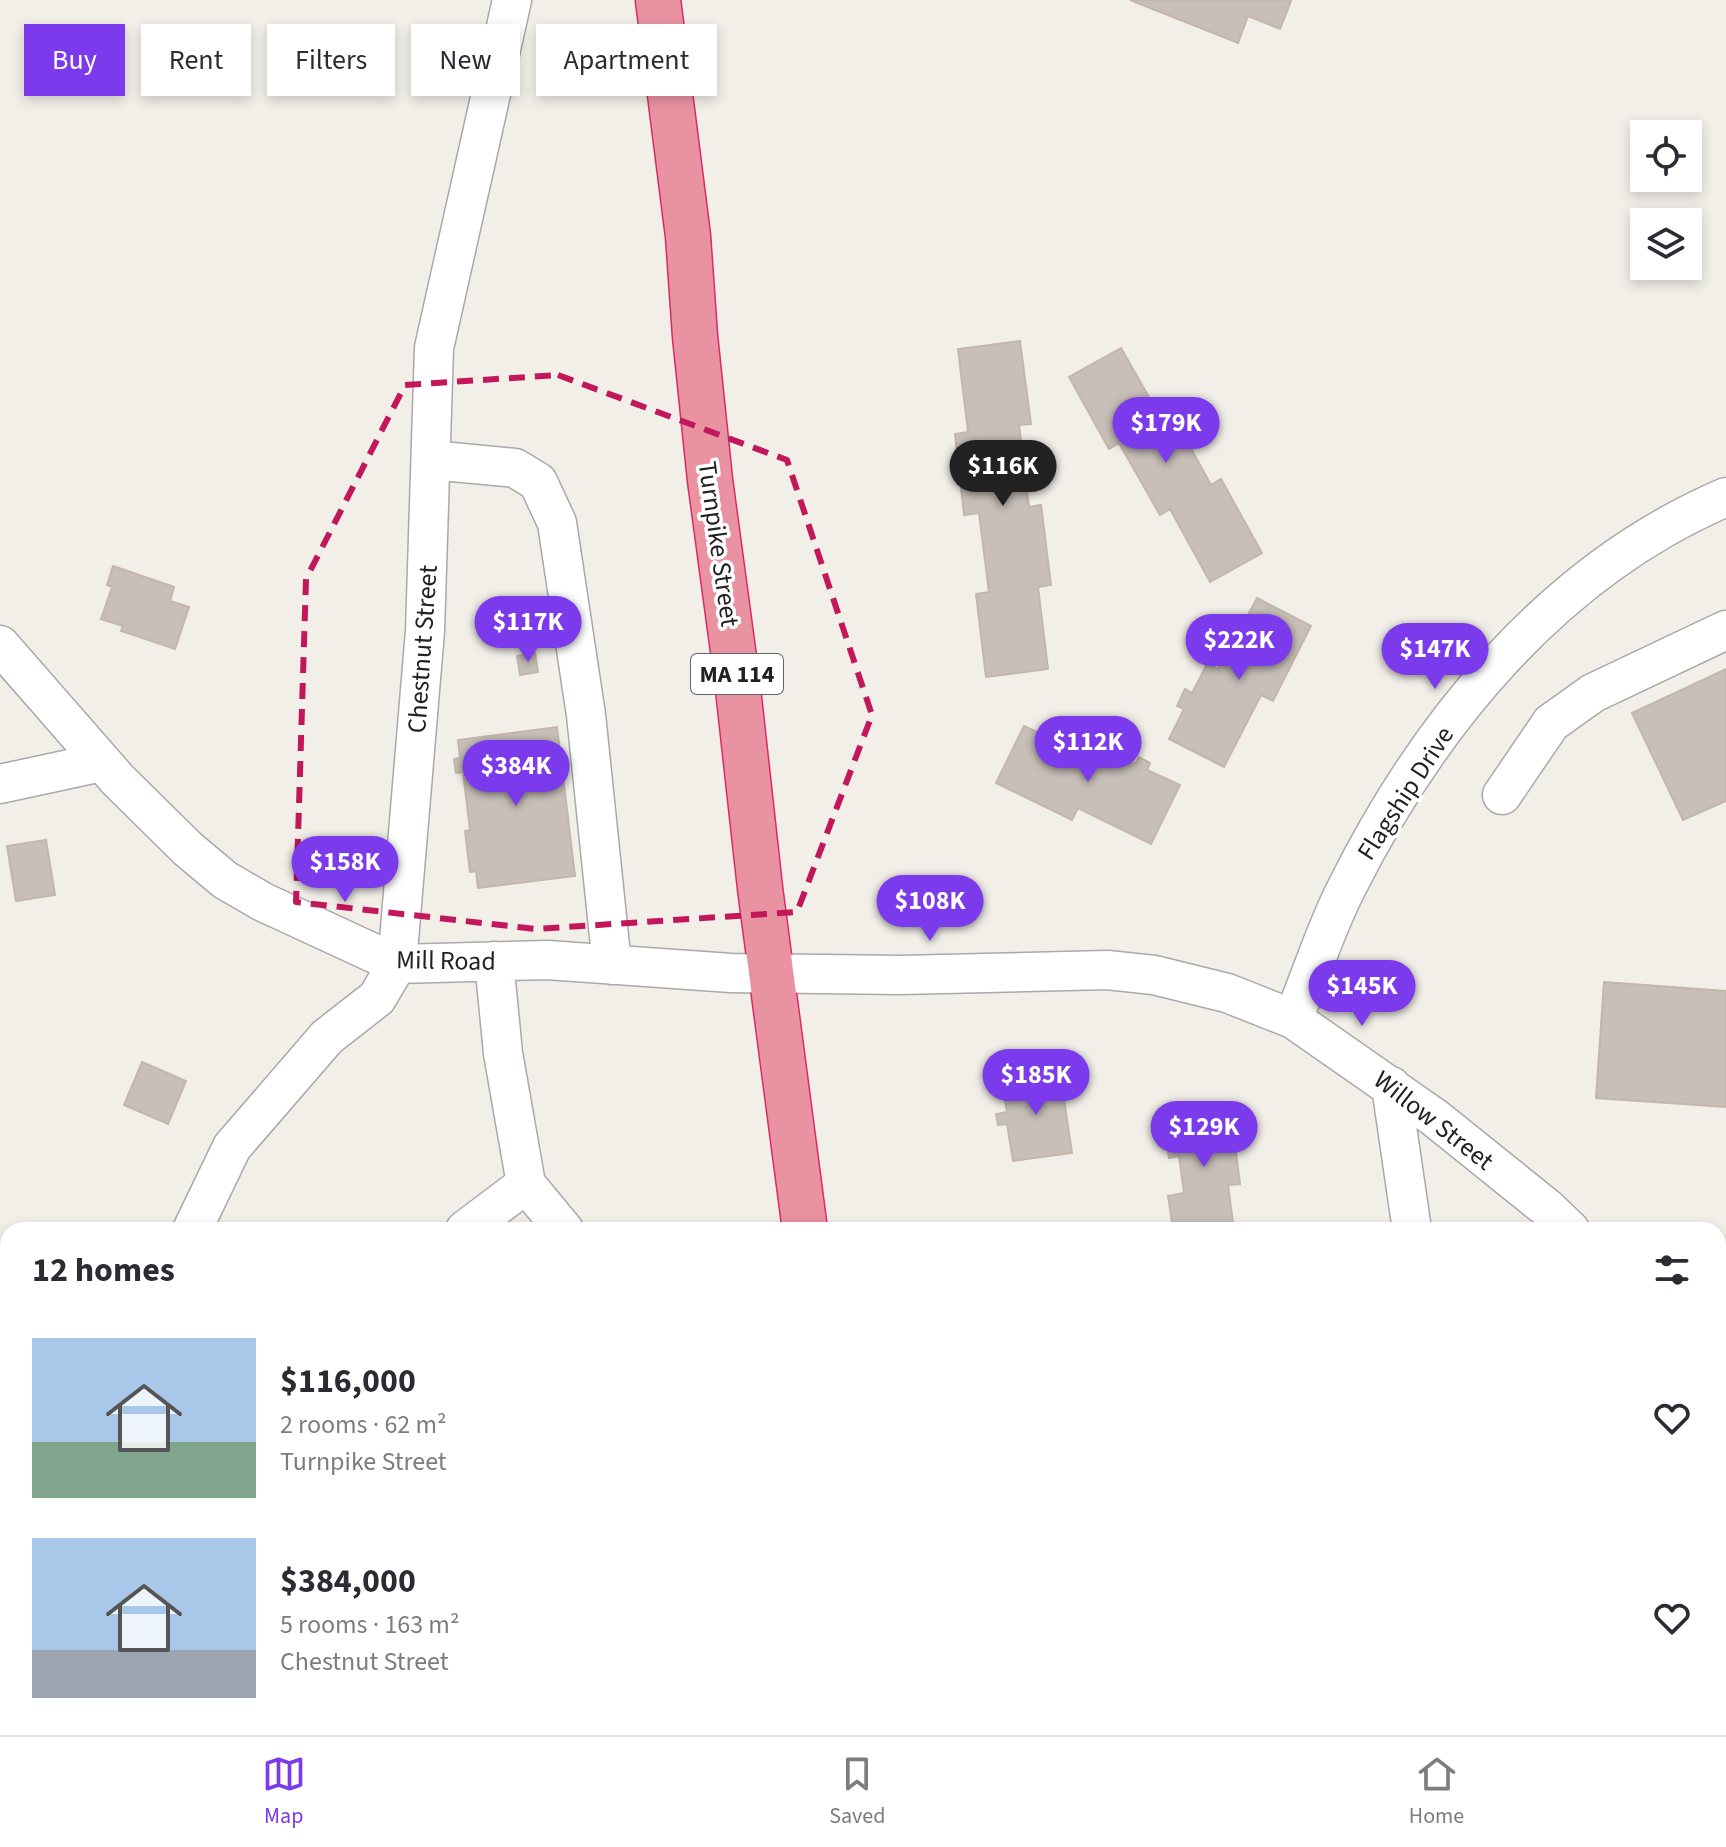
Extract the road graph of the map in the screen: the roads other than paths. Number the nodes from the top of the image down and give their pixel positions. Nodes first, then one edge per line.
1 (512, 0) edge
2 (658, 0) edge
3 (431, 460) junction
4 (1726, 497) edge
5 (1726, 630) edge
6 (0, 645) edge
7 (102, 762) junction
8 (0, 784) edge
9 (1502, 795) dead end
10 (494, 961) junction
11 (397, 964) junction
12 (612, 965) junction
13 (771, 972) junction
14 (1293, 1019) junction
15 (1391, 1086) junction
16 (526, 1184) junction
17 (196, 1222) edge
18 (476, 1222) edge
19 (557, 1222) edge
20 (804, 1222) edge
21 (1411, 1222) edge
22 (1550, 1222) edge

1 - 3 street, Chestnut Street
2 - 13 highway, Turnpike Street / MA 114
3 - 11 street, Chestnut Street
3 - 12 street
4 - 14 street, Flagship Drive
5 - 9 street
6 - 7 street, Mill Road
7 - 8 street
7 - 11 street, Mill Road
10 - 11 street, Mill Road
10 - 12 street, Mill Road
10 - 16 street
11 - 17 street, Chestnut Street
12 - 13 street, Mill Road
13 - 14 street, Willow Street
13 - 20 highway, Turnpike Street / MA 114
14 - 15 street, Willow Street
15 - 21 street
15 - 22 street, Willow Street
16 - 18 street
16 - 19 street

